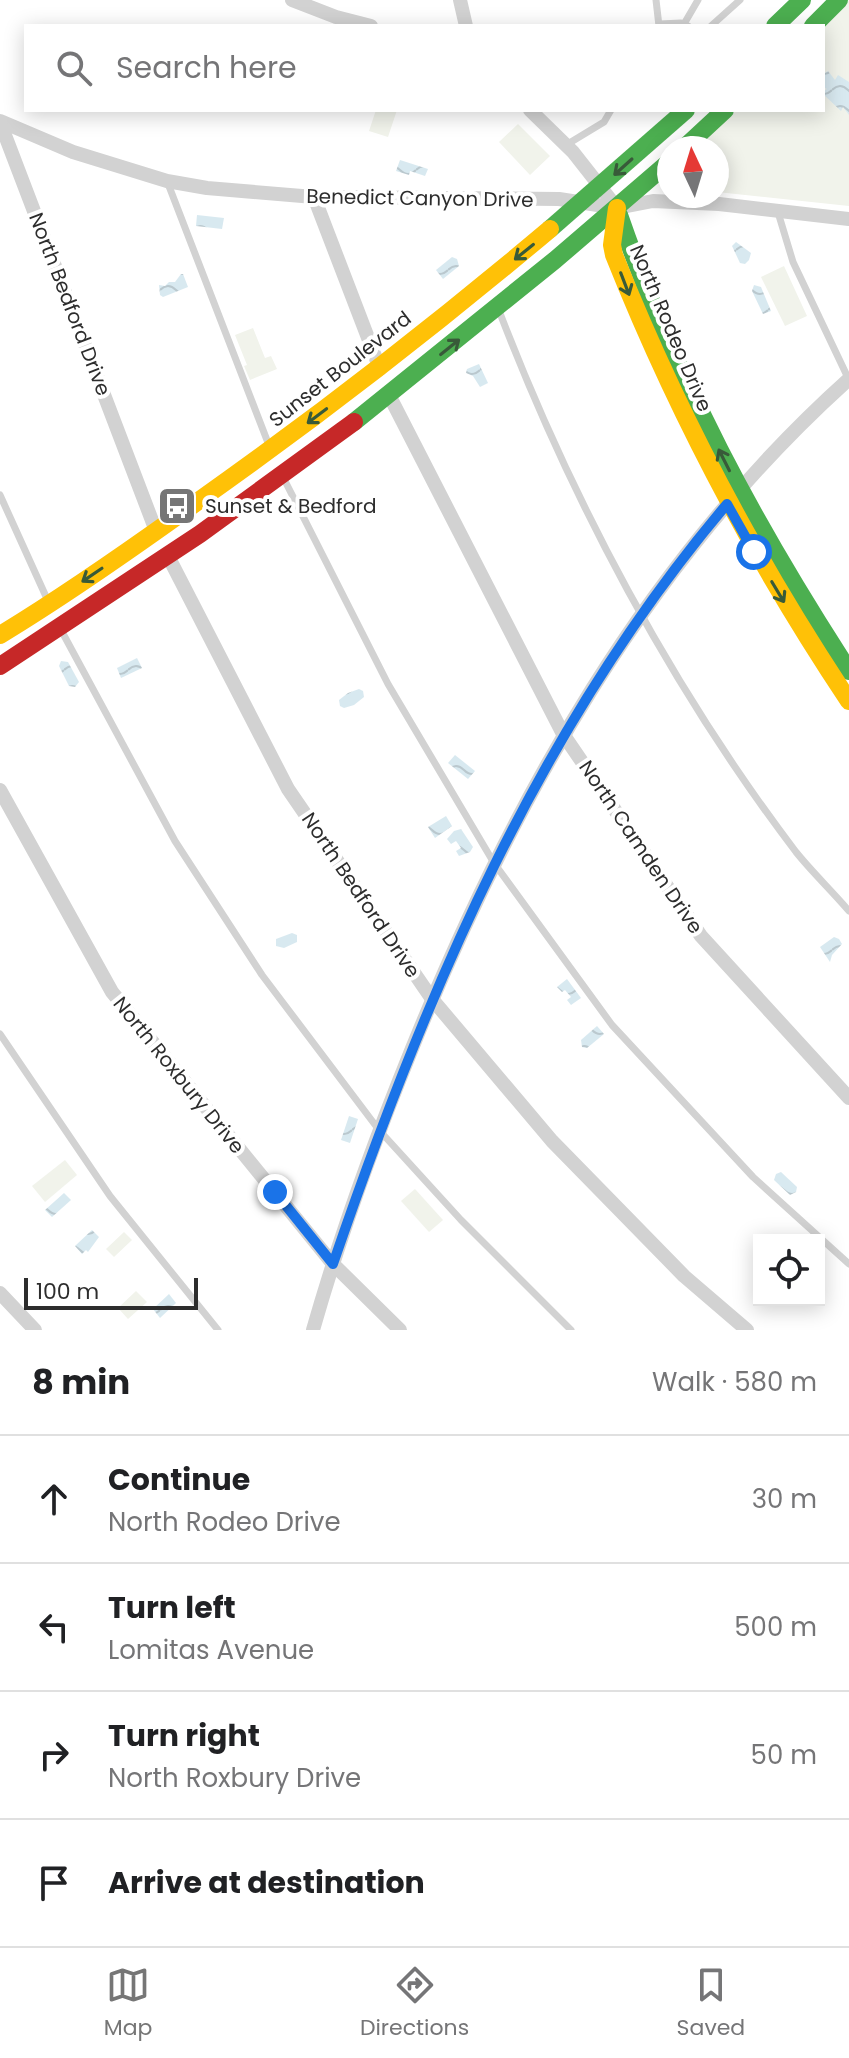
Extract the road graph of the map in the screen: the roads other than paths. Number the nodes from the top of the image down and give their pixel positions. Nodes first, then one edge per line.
1 (292, 0) edge
2 (460, 0) edge
3 (656, 0) edge
4 (698, 0) edge
5 (740, 0) edge
6 (802, 0) edge
7 (839, 0) edge
8 (363, 24) edge
9 (466, 24) edge
10 (660, 24) edge
11 (686, 24) edge
12 (713, 24) edge
13 (777, 24) edge
14 (815, 24) edge
15 (532, 112) edge
16 (610, 112) edge
17 (684, 112) edge
18 (723, 112) edge
19 (0, 122) edge
20 (697, 136) edge
21 (566, 145) junction
22 (657, 173) edge
23 (167, 181) junction
24 (601, 186) junction
25 (314, 197) junction
26 (584, 202) junction
27 (617, 208) junction
28 (777, 209) junction
29 (849, 219) edge
30 (498, 308) junction
31 (447, 314) junction
32 (380, 369) junction
33 (849, 379) edge
34 (389, 395) junction
35 (271, 451) junction
36 (316, 451) junction
37 (282, 475) junction
38 (227, 482) junction
39 (0, 495) edge
40 (733, 497) junction
41 (156, 531) junction
42 (168, 556) junction
43 (104, 598) junction
44 (49, 603) junction
45 (640, 615) junction
46 (60, 628) junction
47 (4, 634) edge
48 (0, 666) edge
49 (849, 671) edge
50 (849, 701) edge
51 (563, 734) junction
52 (0, 790) edge
53 (494, 863) junction
54 (849, 911) edge
55 (432, 999) junction
56 (0, 1034) edge
57 (849, 1098) edge
58 (379, 1130) junction
59 (333, 1264) junction
60 (849, 1264) edge
61 (0, 1293) edge
62 (35, 1330) edge
63 (218, 1330) edge
64 (313, 1330) edge
65 (400, 1330) edge
66 (571, 1330) edge
67 (747, 1330) edge

1 - 8 street
2 - 9 street
3 - 10 lane
4 - 11 lane
5 - 12 lane
6 - 13 main road
7 - 14 main road
15 - 21 street
16 - 21 lane
17 -> 24 main road, Sunset Boulevard
18 - 20 main road
19 - 23 street, Benedict Canyon Drive
19 - 41 street, North Bedford Drive
21 - 24 street
22 - 27 main road
23 - 25 street, Benedict Canyon Drive
23 - 35 lane
24 - 26 main road, Sunset Boulevard
24 - 27 street
25 - 26 street, Benedict Canyon Drive
25 - 32 street
26 - 27 street, Benedict Canyon Drive
26 -> 31 main road, Sunset Boulevard
27 - 28 street, Benedict Canyon Drive
27 - 30 main road
27 - 40 main road, North Rodeo Drive
28 - 29 street, Benedict Canyon Drive
28 - 33 lane
34 -> 30 main road
30 - 45 lane
31 - 32 main road, Sunset Boulevard
31 - 34 main road
32 -> 35 main road, Sunset Boulevard
32 - 36 main road
33 - 40 street
34 - 36 main road
34 - 51 street, North Camden Drive
35 - 38 main road, Sunset Boulevard
36 - 37 main road
37 - 42 main road
37 - 53 lane
38 - 41 main road, Sunset Boulevard
38 - 42 main road
39 - 44 lane
40 - 45 street
40 - 49 main road, North Rodeo Drive
40 -> 50 main road, North Rodeo Drive
41 - 43 main road
41 -> 44 main road, Sunset Boulevard
42 - 43 main road
42 - 55 street, North Bedford Drive
43 - 46 main road
44 - 47 main road, Sunset Boulevard
45 - 51 street
45 - 54 lane
46 - 48 main road
46 - 58 lane
51 - 53 street
51 - 57 street, North Camden Drive
52 - 59 street, North Roxbury Drive
53 - 55 street
53 - 60 lane
55 - 58 street
55 - 67 street, North Bedford Drive
56 - 63 lane
58 - 59 street
58 - 66 lane
59 - 64 street
59 - 65 street, North Roxbury Drive
61 - 62 street

